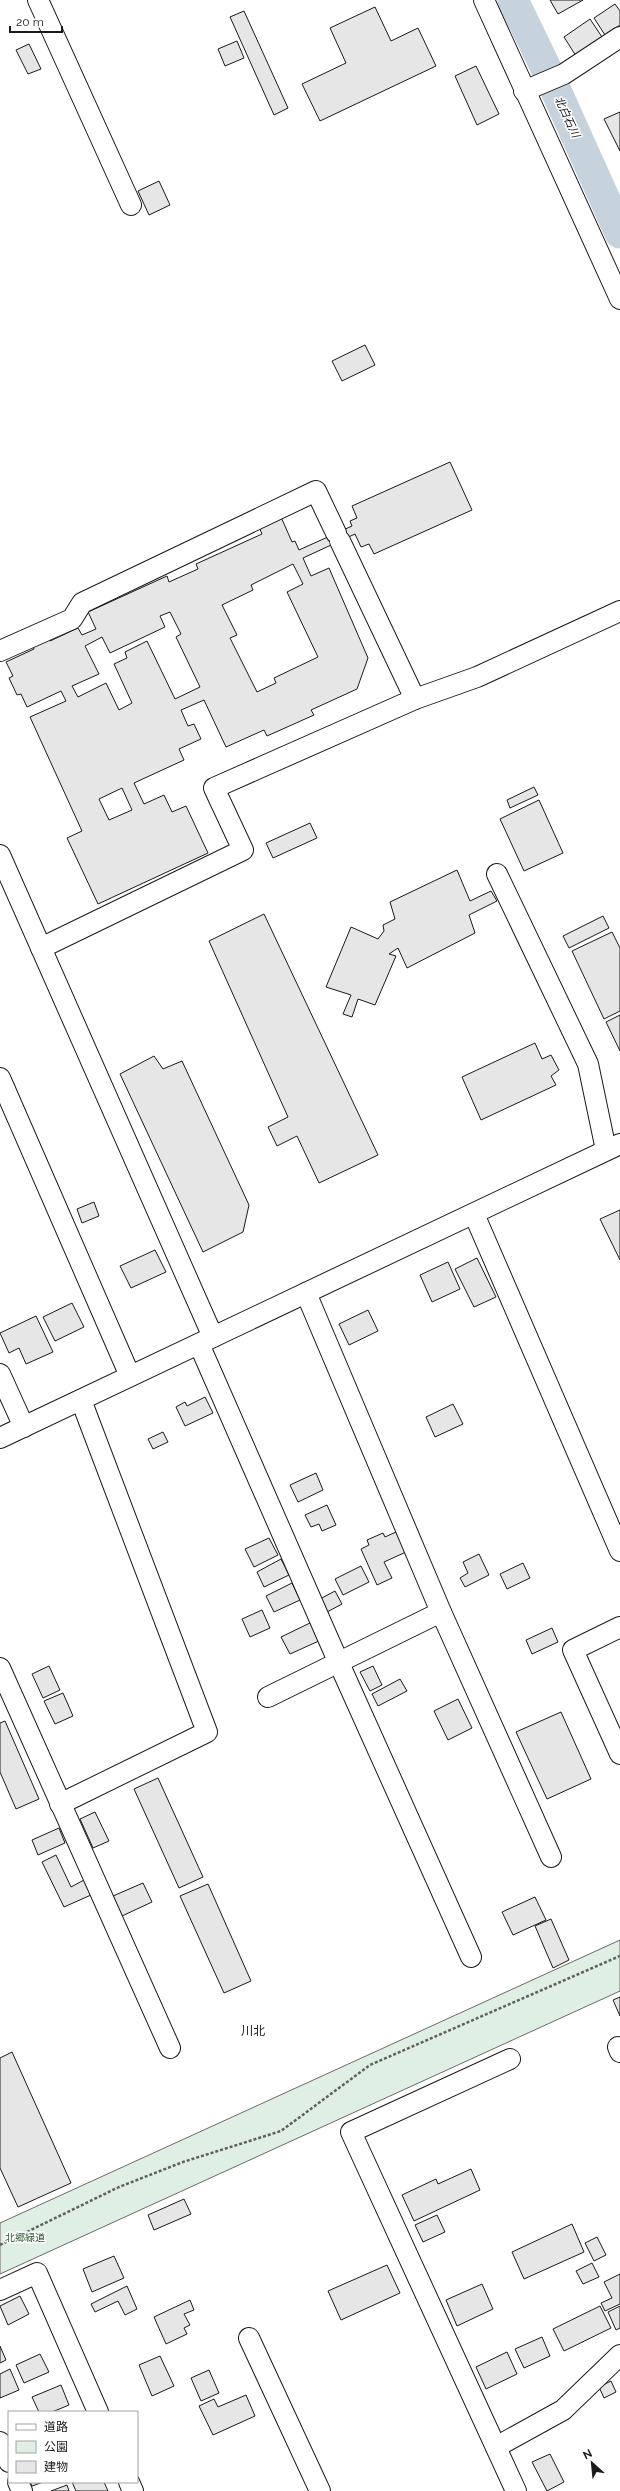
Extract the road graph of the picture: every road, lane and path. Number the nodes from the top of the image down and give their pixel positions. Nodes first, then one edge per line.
1 (38, 0) edge
2 (484, 0) edge
3 (620, 37) edge
4 (530, 89) junction
5 (131, 205) dead end
6 (620, 299) edge
7 (620, 611) edge
8 (0, 651) edge
9 (415, 699) junction
10 (0, 855) edge
11 (497, 874) dead end
12 (41, 948) junction
13 (0, 1078) edge
14 (613, 1147) edge
15 (474, 1214) junction
16 (306, 1293) junction
17 (206, 1340) junction
18 (0, 1374) edge
19 (130, 1376) junction
20 (81, 1400) junction
21 (24, 1427) junction
22 (0, 1438) edge
23 (620, 1551) edge
24 (440, 1612) junction
25 (620, 1627) edge
26 (338, 1662) junction
27 (0, 1668) edge
28 (268, 1697) dead end
29 (620, 1754) edge
30 (60, 1804) junction
31 (551, 1857) dead end
32 (620, 1956) edge
33 (471, 1957) dead end
34 (170, 2048) dead end
35 (510, 2059) dead end
36 (0, 2245) edge
37 (0, 2290) edge
38 (249, 2338) dead end
39 (620, 2356) edge
40 (98, 2411) edge
41 (0, 2442) edge
42 (496, 2447) junction
43 (8, 2460) edge
44 (320, 2491) edge
45 (516, 2491) edge

1 - 5 street
2 - 4 street
3 - 4 street
4 - 6 street
7 - 9 street
8 - 9 street
9 - 12 street
10 - 12 street
11 - 14 street
12 - 17 street
13 - 19 street
14 - 15 street
15 - 16 street
15 - 23 street
16 - 17 street
16 - 24 street
17 - 19 street
17 - 26 street
18 - 21 street
19 - 20 street
20 - 21 street
20 - 30 street
21 - 22 street
24 - 26 street
24 - 31 street
25 - 29 street
26 - 28 street
26 - 33 street
27 - 30 street
30 - 34 street
32 - 36 path
35 - 42 street
37 - 40 street
38 - 44 street
39 - 42 street
41 - 43 street
42 - 45 street

